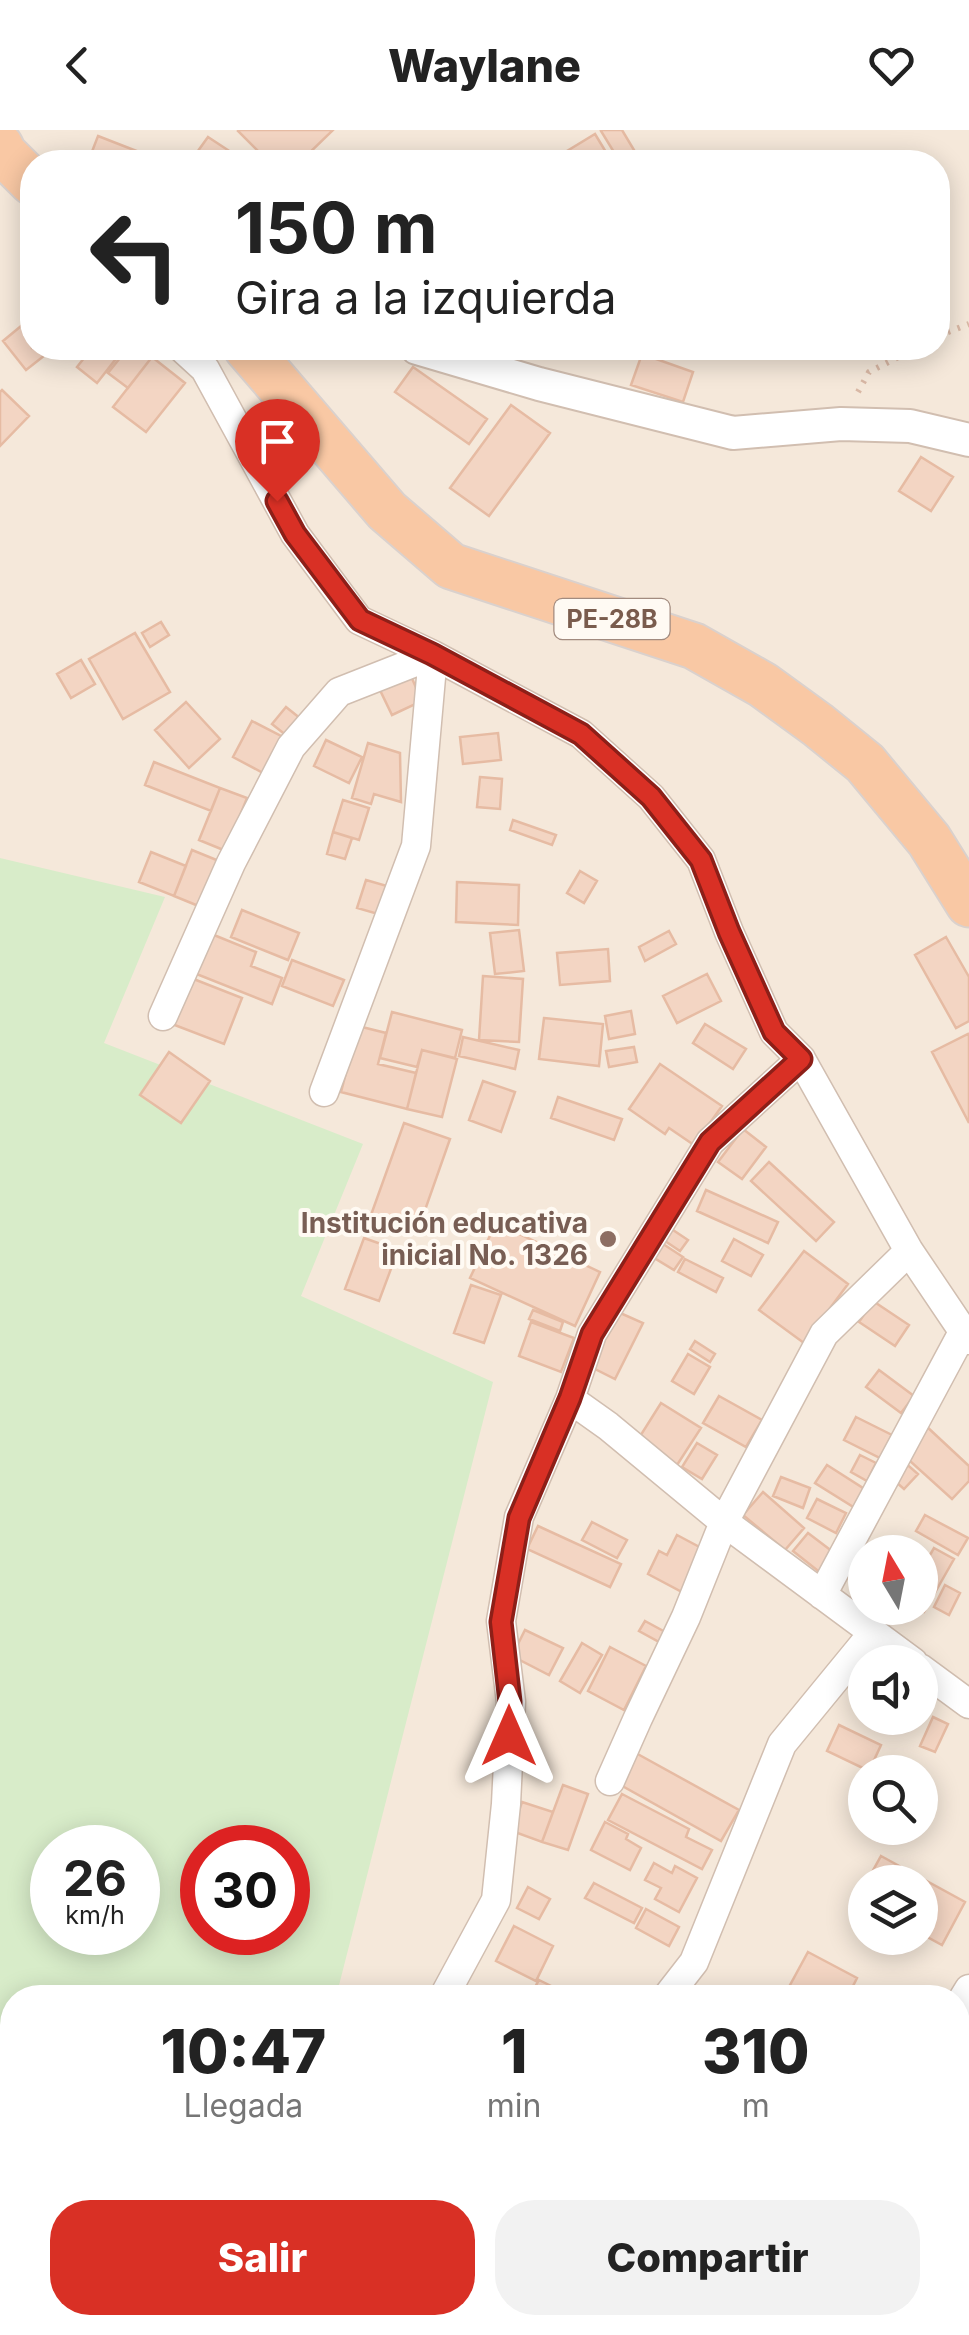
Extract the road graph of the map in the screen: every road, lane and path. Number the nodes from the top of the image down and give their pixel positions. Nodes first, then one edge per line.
1 (0, 146) edge
2 (20, 170) edge
3 (195, 360) edge
4 (257, 360) edge
5 (458, 360) edge
6 (892, 360) edge
7 (841, 424) junction
8 (969, 440) edge
9 (432, 654) junction
10 (969, 904) edge
11 (163, 1016) dead end
12 (801, 1059) junction
13 (324, 1092) dead end
14 (910, 1251) junction
15 (966, 1336) edge
16 (570, 1398) junction
17 (724, 1522) junction
18 (822, 1595) junction
19 (873, 1633) junction
20 (890, 1645) edge
21 (938, 1681) edge
22 (969, 1704) edge
23 (610, 1782) dead end
24 (450, 1985) edge
25 (676, 1985) edge

1 - 2 highway
3 - 9 street
4 - 10 highway, PE-28B
5 - 7 street
6 - 7 path
7 - 8 street
9 - 11 street
9 - 12 street
9 - 13 street
12 - 14 street
12 - 16 street
14 - 15 street
14 - 17 street
15 - 18 street
16 - 17 street
16 - 24 street
17 - 18 street
17 - 23 street
18 - 19 street
19 - 20 street
19 - 25 street
21 - 22 street

